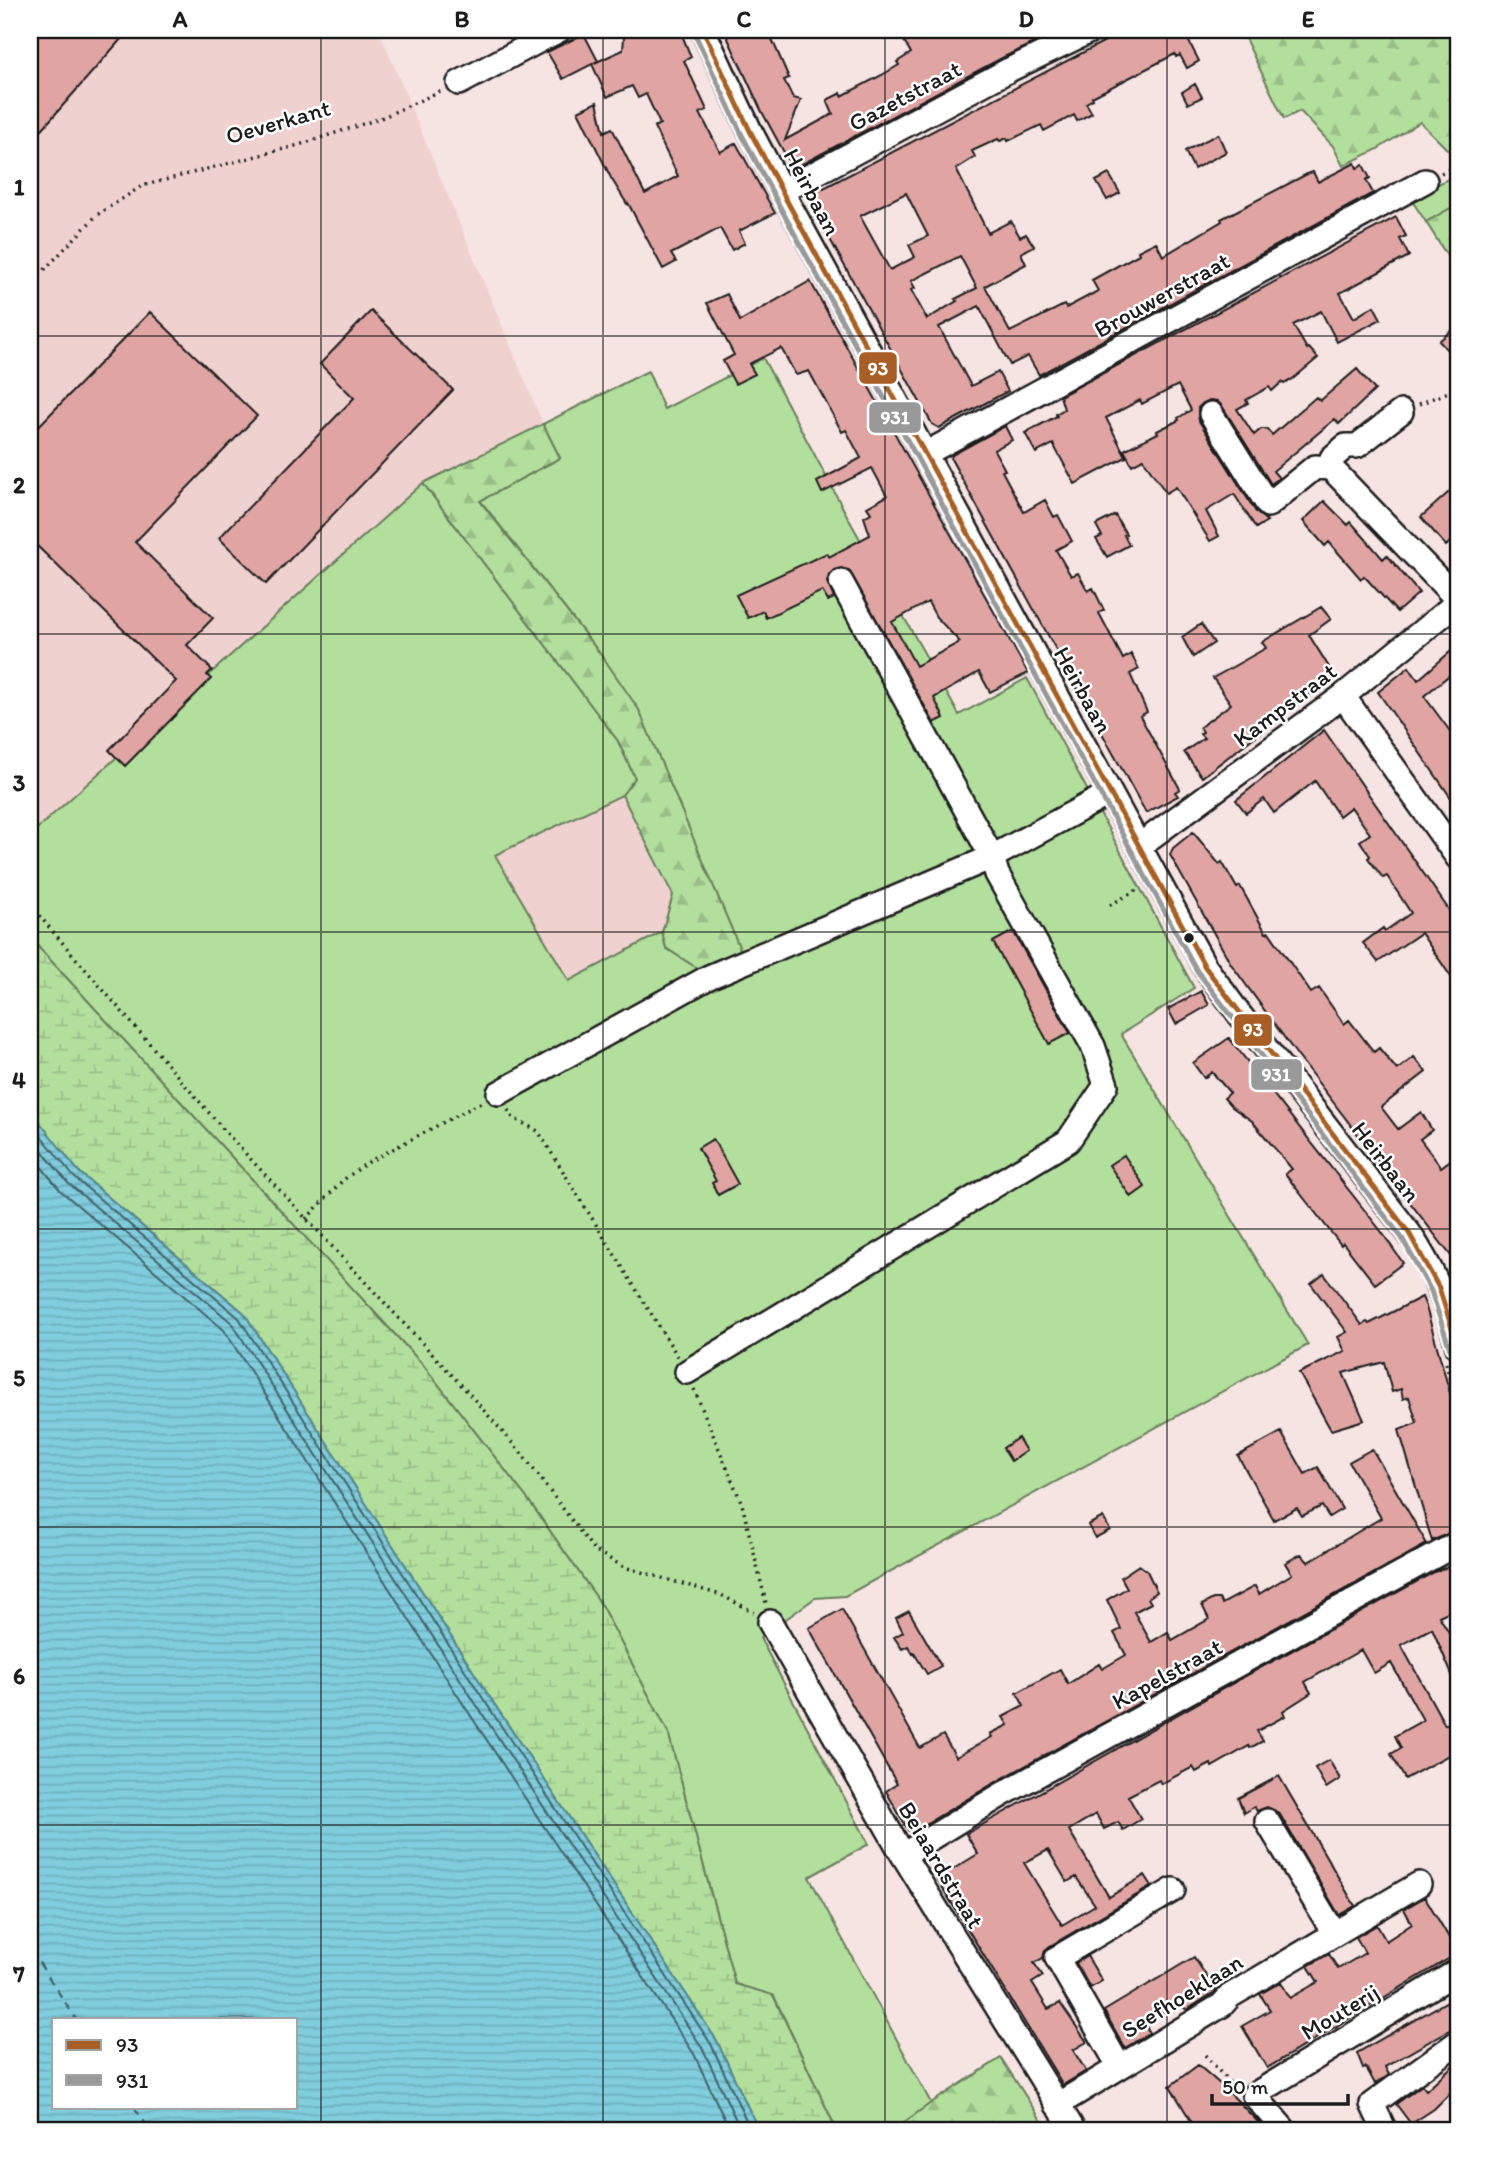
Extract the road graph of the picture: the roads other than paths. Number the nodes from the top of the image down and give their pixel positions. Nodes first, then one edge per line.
1 (559, 30) edge
2 (703, 30) edge
3 (1092, 30) edge
4 (459, 83) road end
5 (1425, 181) dead end
6 (782, 191) junction
7 (1401, 412) road end
8 (1212, 414) dead end
9 (925, 454) junction
10 (1331, 468) junction
11 (841, 582) dead end
12 (1458, 601) edge
13 (1343, 696) junction
14 (1110, 793) junction
15 (1139, 846) junction
16 (992, 857) junction
17 (1458, 858) edge
18 (499, 1093) road end
19 (1451, 1352) edge
20 (687, 1372) road end
21 (1458, 1543) edge
22 (770, 1622) road end
23 (1267, 1821) dead end
24 (903, 1855) junction
25 (1419, 1884) dead end
26 (1173, 1890) dead end
27 (1334, 1933) junction
28 (1458, 1970) edge
29 (1458, 2042) edge
30 (1119, 2066) junction
31 (1057, 2105) junction
32 (1074, 2131) edge
33 (1285, 2131) edge
34 (1385, 2131) edge

1 - 4 street
2 - 6 street, Heirbaan
3 - 6 street, Gazetstraat
5 - 9 street, Brouwerstraat
6 - 9 street, Heirbaan
7 - 10 street
8 - 10 street
9 - 14 street, Heirbaan
10 - 12 street, Kampstraat
11 - 16 street
12 - 13 street, Kampstraat
13 - 15 street, Kampstraat
13 - 17 street
14 - 15 street, Heirbaan
14 - 16 street
15 - 19 street, Heirbaan
16 - 18 street
16 - 20 street
21 - 24 street, Kapelstraat
22 - 24 street, Beiaardstraat
23 - 27 street
24 - 31 street, Beiaardstraat
25 - 27 street, Seefhoeklaan
26 - 30 street
27 - 30 street, Seefhoeklaan
28 - 33 street, Mouterij
29 - 34 street
30 - 31 street, Seefhoeklaan
31 - 32 street, Beiaardstraat

